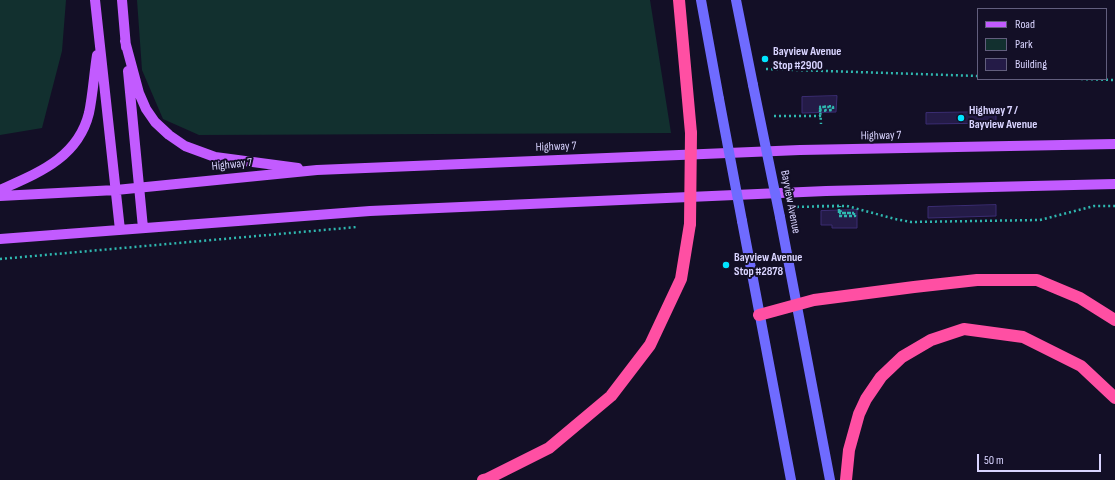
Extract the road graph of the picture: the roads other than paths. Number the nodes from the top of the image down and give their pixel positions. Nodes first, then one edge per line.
1 (95, 0) edge
2 (122, 0) edge
3 (679, 0) edge
4 (701, 0) edge
5 (736, 0) edge
6 (99, 41) junction
7 (125, 41) junction
8 (1115, 144) edge
9 (317, 170) junction
10 (1115, 184) edge
11 (139, 188) junction
12 (0, 190) edge
13 (116, 190) junction
14 (0, 196) edge
15 (143, 228) junction
16 (120, 230) junction
17 (0, 239) edge
18 (798, 304) junction
19 (759, 315) junction
20 (1115, 320) edge
21 (1115, 398) edge
22 (483, 480) edge
23 (791, 480) edge
24 (830, 480) edge
25 (846, 480) edge

1 - 6 main road
2 - 7 main road
3 - 22 highway, bridge
4 - 19 main road, bridge
5 - 18 main road, Bayview Avenue, bridge
6 - 12 main road
6 - 13 main road
7 - 9 main road
7 - 11 main road
8 - 9 main road, Highway 7
9 - 11 main road, Highway 7
10 - 15 main road
11 - 13 main road, Highway 7
11 - 15 main road
13 - 14 main road, Highway 7
13 - 16 main road
15 - 16 main road
16 - 17 main road
18 - 19 highway
18 - 20 highway
18 - 24 main road, Bayview Avenue
19 - 23 main road
21 - 25 highway

